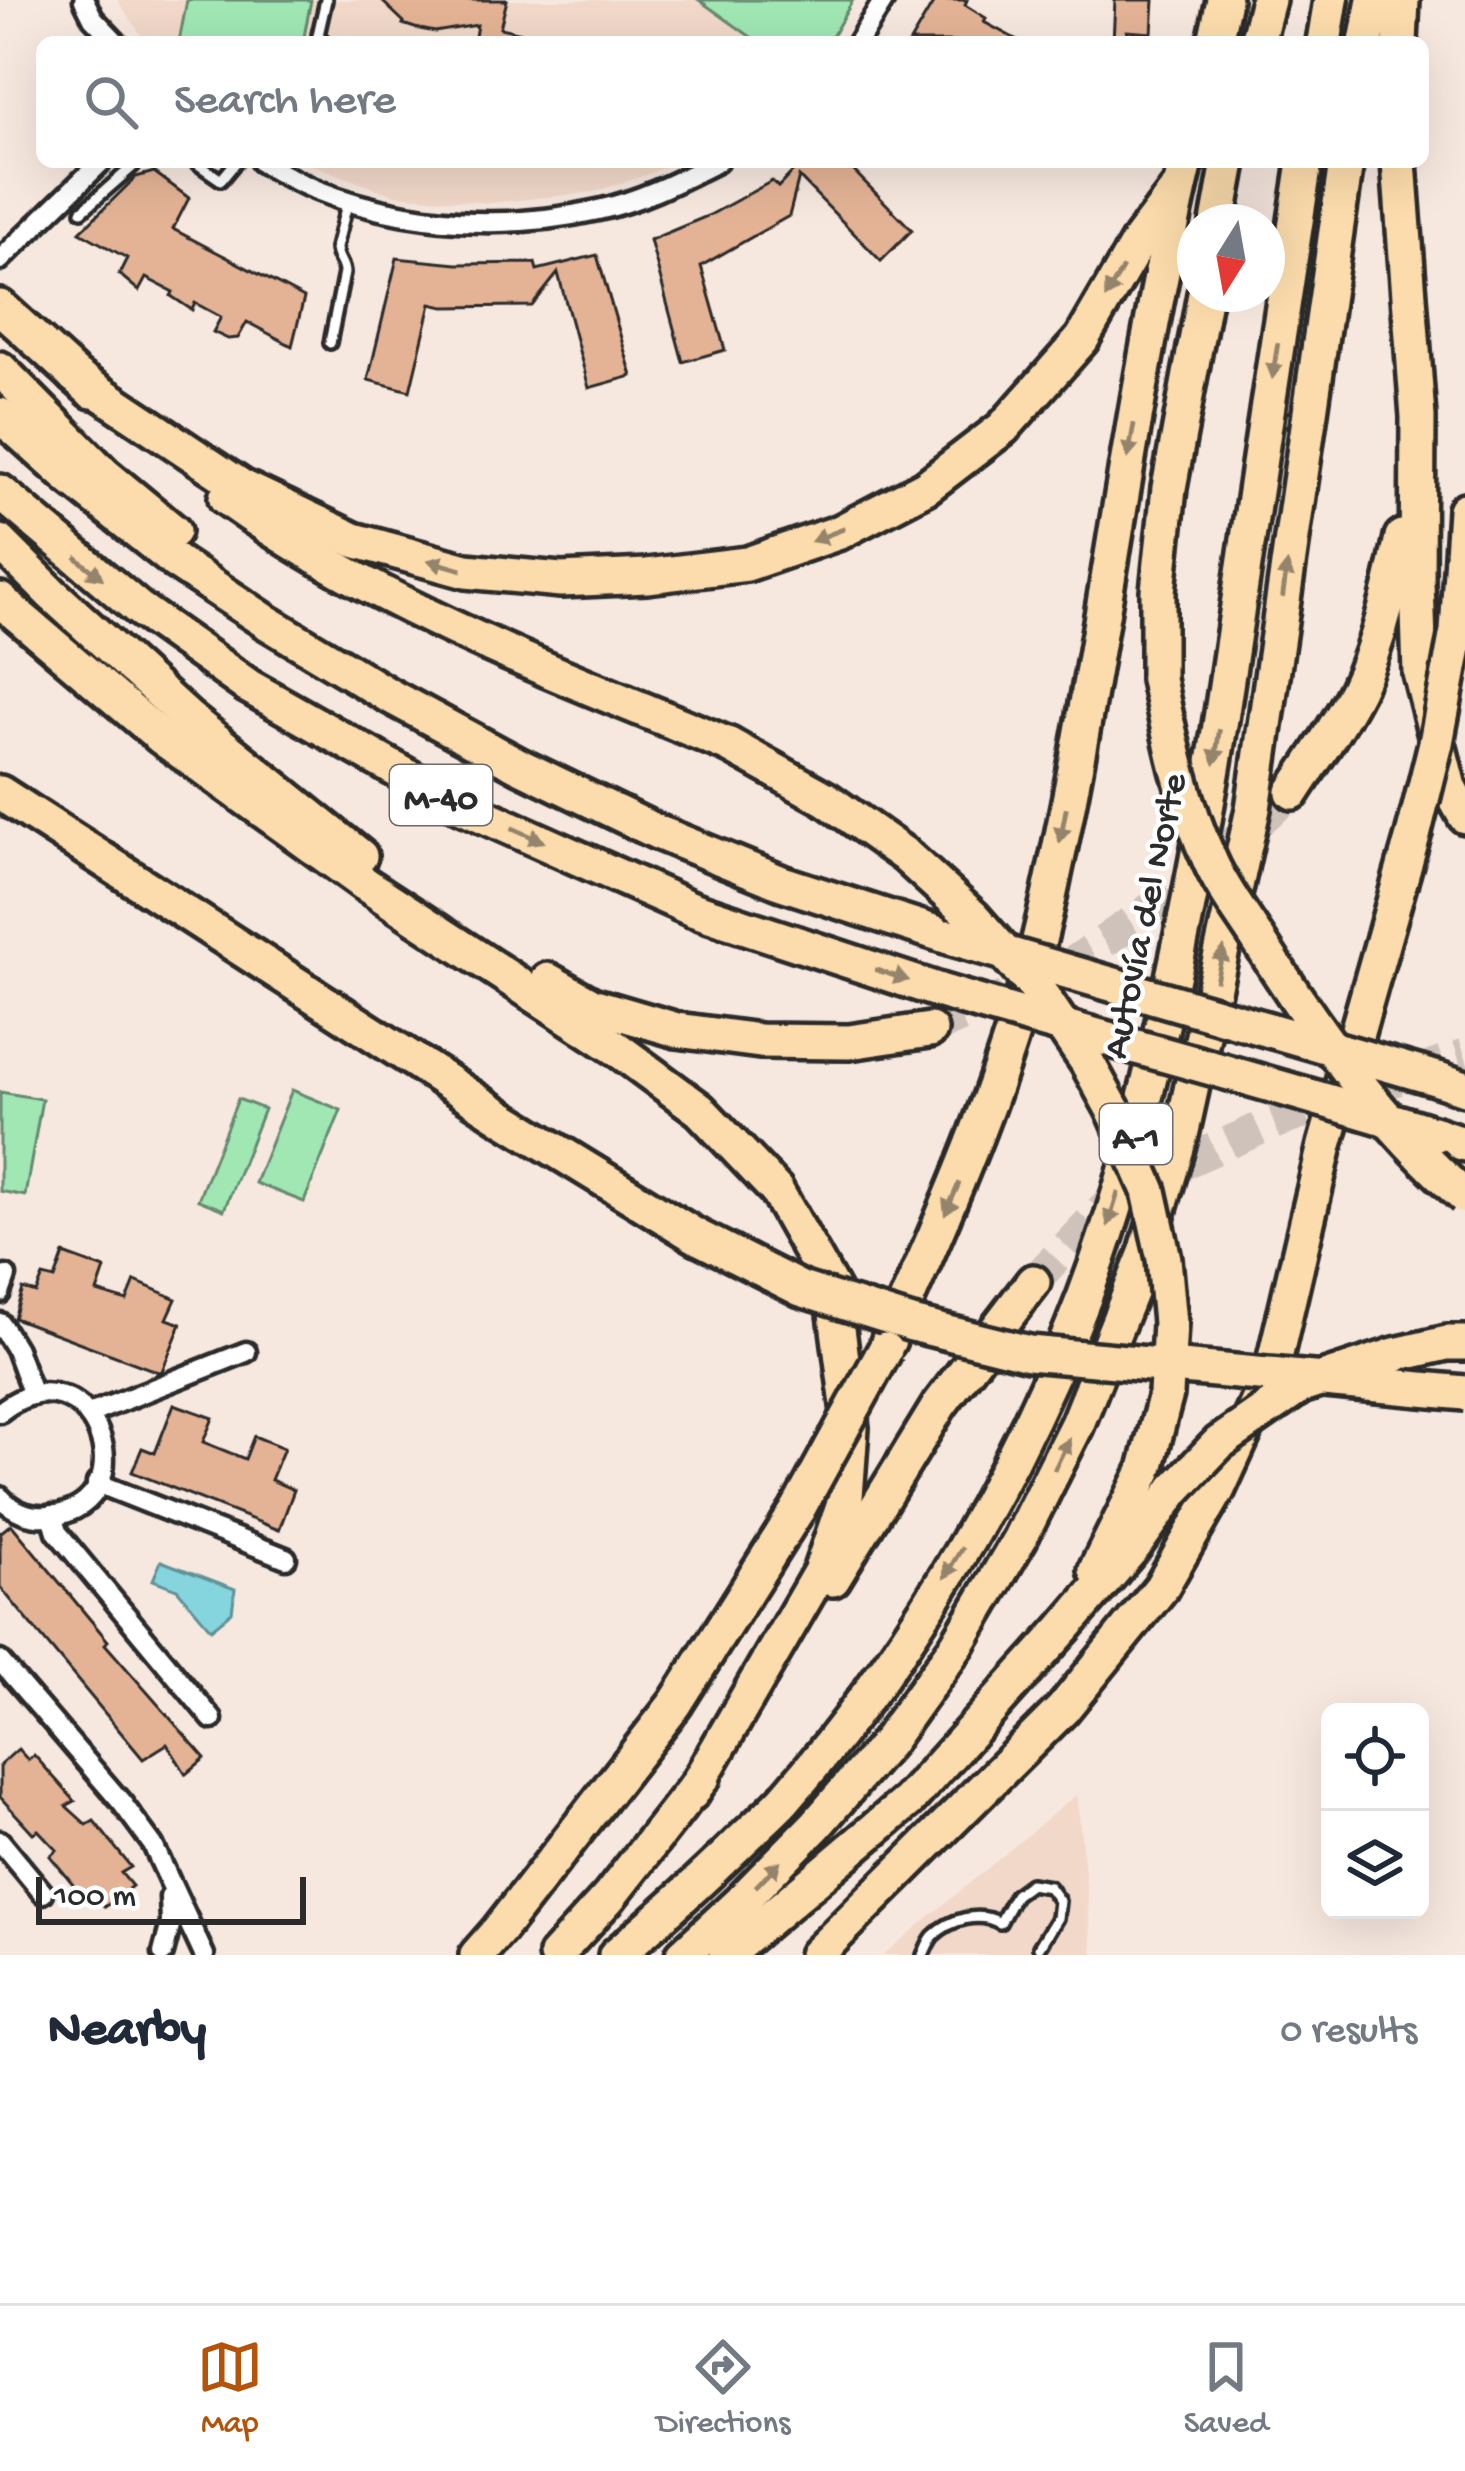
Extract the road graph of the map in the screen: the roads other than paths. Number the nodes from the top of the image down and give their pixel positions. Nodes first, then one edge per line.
1 (84, 0) edge
2 (326, 0) edge
3 (884, 0) edge
4 (1225, 0) edge
5 (1268, 0) edge
6 (1331, 0) edge
7 (1374, 0) edge
8 (1402, 0) edge
9 (110, 36) edge
10 (319, 36) edge
11 (862, 36) edge
12 (1216, 36) edge
13 (1259, 36) edge
14 (1325, 36) edge
15 (1367, 36) edge
16 (1400, 36) edge
17 (95, 168) edge
18 (130, 168) edge
19 (204, 168) edge
20 (231, 168) edge
21 (273, 168) edge
22 (705, 168) edge
23 (1228, 168) edge
24 (1304, 168) edge
25 (1345, 168) edge
26 (1399, 168) edge
27 (1183, 174) edge
28 (348, 200) junction
29 (1221, 204) edge
30 (82, 211) dead end
31 (0, 260) edge
32 (0, 307) edge
33 (1202, 312) edge
34 (330, 343) dead end
35 (0, 369) edge
36 (75, 376) junction
37 (0, 415) edge
38 (1418, 417) junction
39 (0, 492) edge
40 (1465, 510) edge
41 (0, 542) edge
42 (0, 600) edge
43 (388, 695) junction
44 (1293, 792) tunnel mouth
45 (0, 793) edge
46 (1465, 816) edge
47 (930, 1030) tunnel mouth
48 (1452, 1083) edge
49 (1450, 1139) edge
50 (1465, 1197) edge
51 (1033, 1282) tunnel mouth
52 (0, 1322) edge
53 (1465, 1342) edge
54 (246, 1352) dead end
55 (1465, 1393) edge
56 (33, 1395) junction
57 (0, 1412) edge
58 (89, 1414) junction
59 (97, 1484) junction
60 (0, 1497) edge
61 (52, 1515) junction
62 (286, 1558) dead end
63 (1063, 1629) junction
64 (0, 1660) edge
65 (212, 1719) dead end
66 (692, 1792) junction
67 (935, 1835) junction
68 (0, 1840) edge
69 (537, 1882) junction
70 (170, 1886) junction
71 (44, 1893) dead end
72 (1039, 1947) dead end
73 (162, 1954) edge
74 (200, 1955) edge
75 (458, 1955) edge
76 (477, 1955) edge
77 (556, 1955) edge
78 (616, 1955) edge
79 (683, 1955) edge
80 (726, 1955) edge
81 (789, 1955) edge
82 (816, 1955) edge
83 (922, 1955) edge

1 - 9 street
2 - 10 lane
3 - 11 street
4 - 12 highway
5 - 13 highway
6 - 14 highway
7 - 15 highway
8 - 16 highway
17 - 31 street
18 - 30 lane
19 - 20 lane
21 - 28 street
22 - 28 street
23 - 29 highway
24 -> 78 highway, Autovía del Norte / A-1
79 -> 25 highway, A-1
26 - 38 highway
27 -> 36 highway
27 -> 69 highway, bridge
28 - 34 lane
32 - 36 highway
33 - 50 highway, bridge
35 - 43 highway
36 - 63 highway, bridge
37 - 43 highway, M-40
38 - 44 highway
38 - 46 highway
39 -> 49 highway, M-40, bridge
40 - 67 highway, bridge
41 - 47 highway
42 - 66 highway
43 - 48 highway, M-40, bridge
45 - 55 highway, bridge
51 - 66 highway
52 - 56 street
53 - 63 highway, bridge
54 - 58 street
56 - 57 street
56 - 58 street
58 - 59 street
59 - 61 street
59 - 62 street
60 - 61 street
61 - 65 street
63 - 80 highway
64 - 70 street
66 - 77 highway
67 - 81 highway
67 - 82 highway
68 - 71 street
69 - 75 highway
69 - 76 highway
70 - 73 street
70 - 74 street
72 - 83 lane
73 - 74 street

